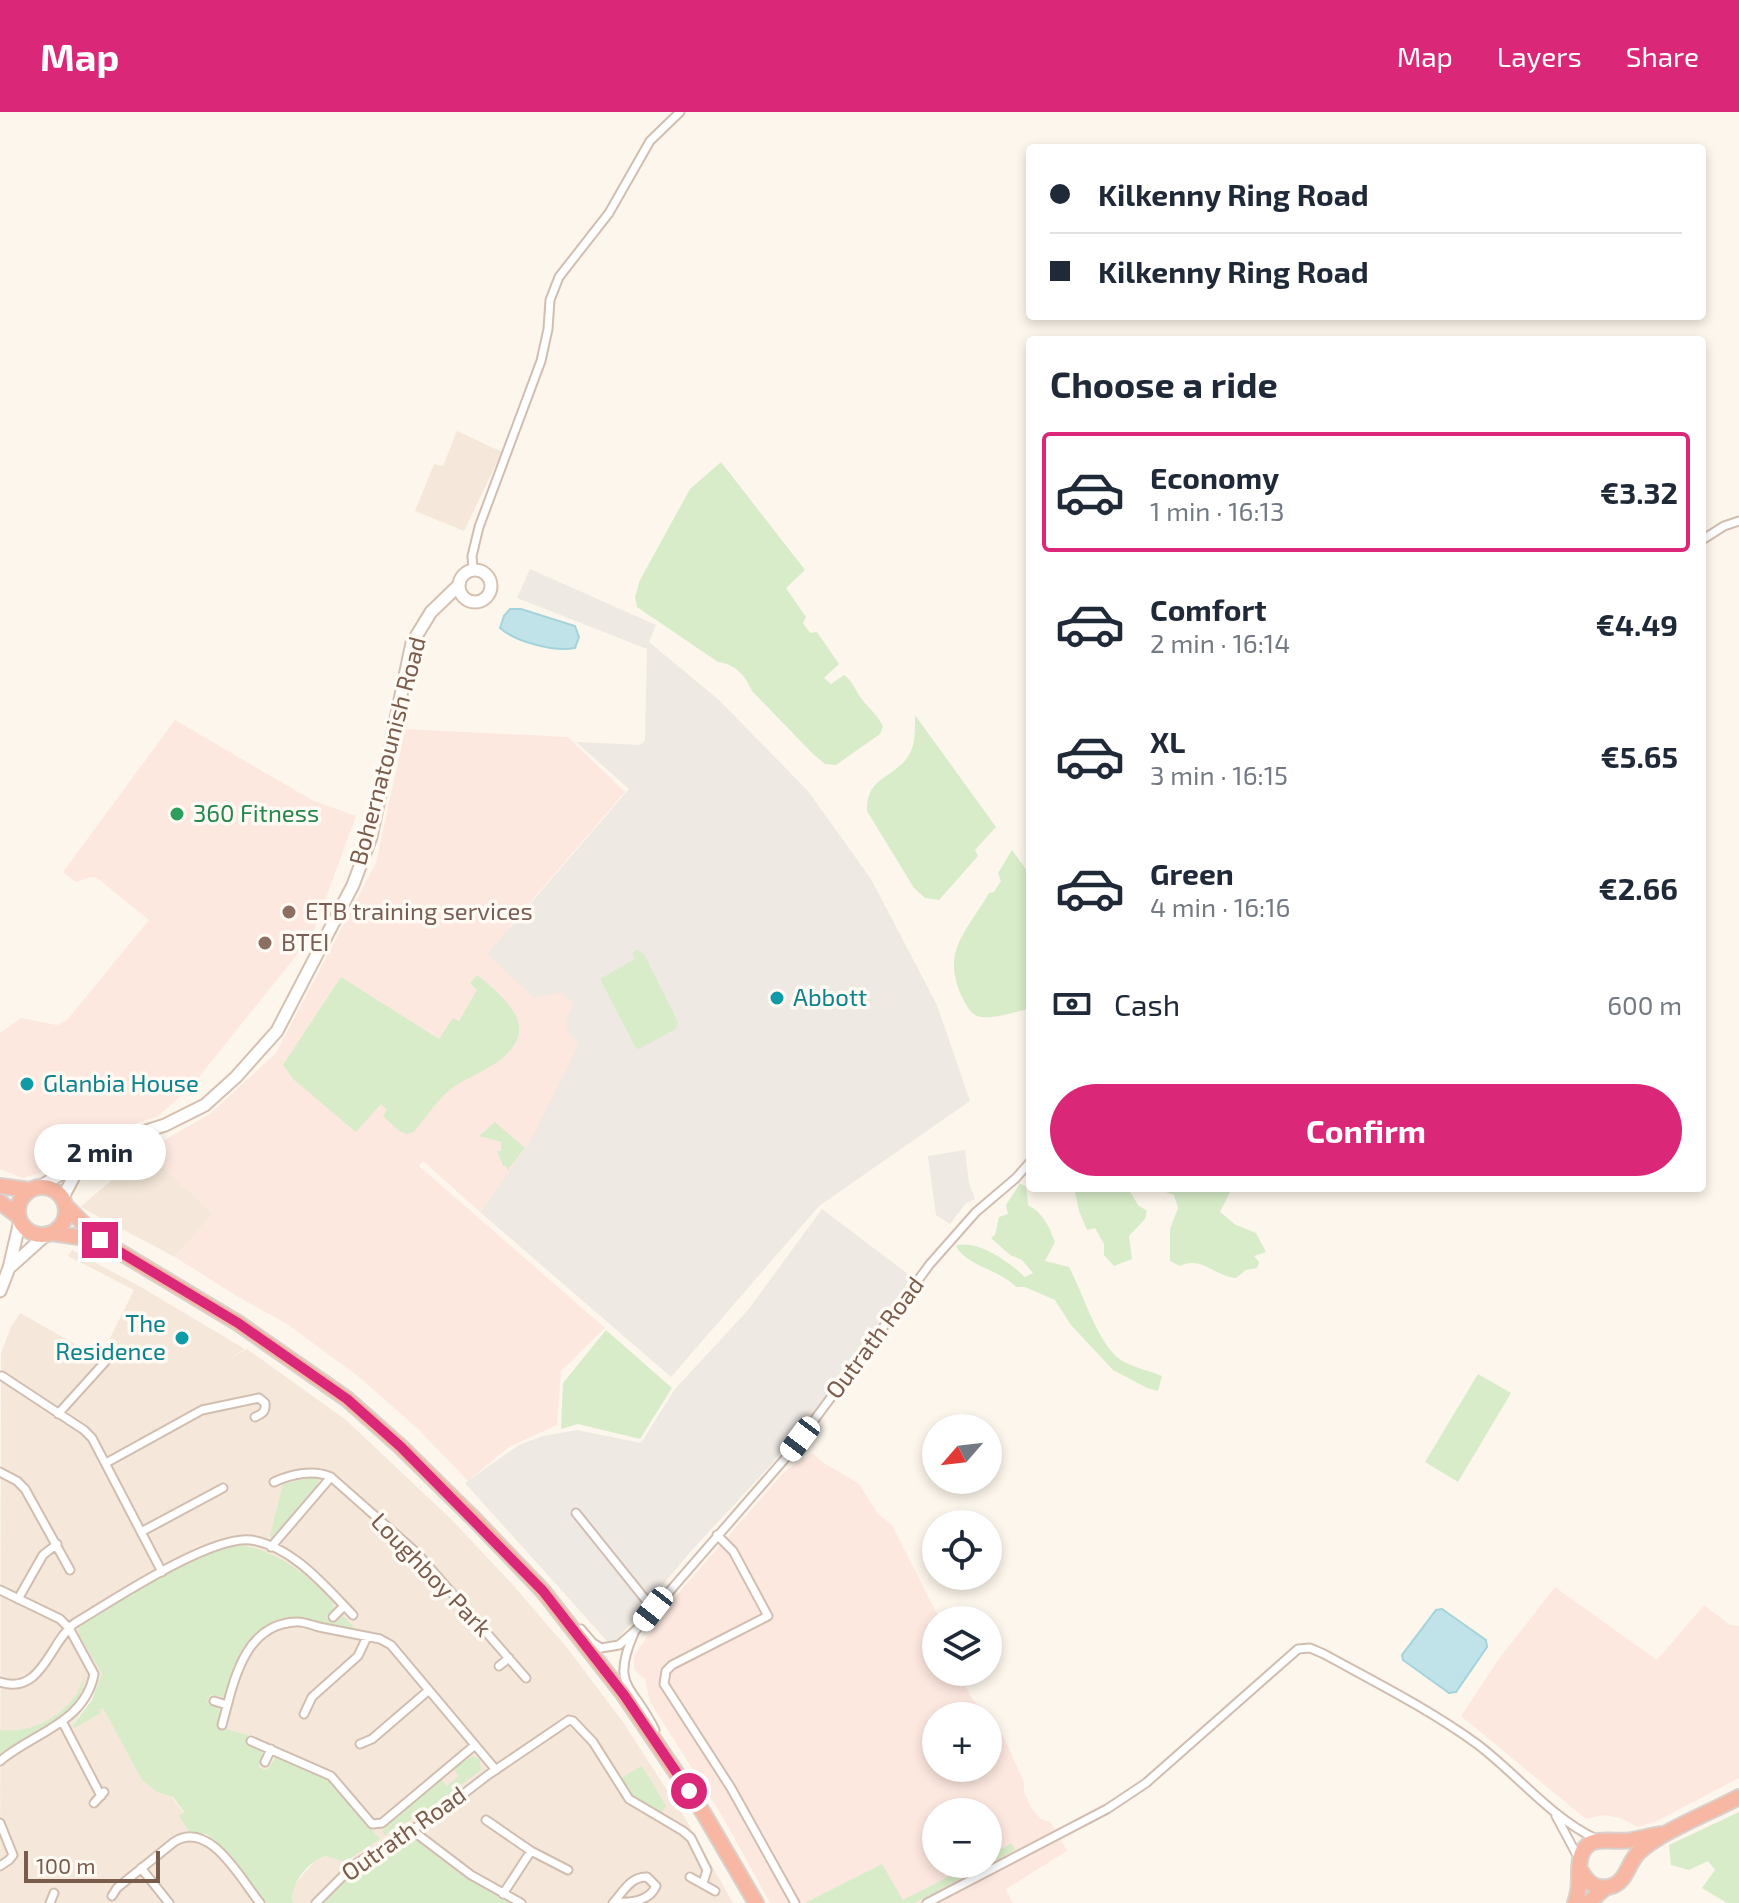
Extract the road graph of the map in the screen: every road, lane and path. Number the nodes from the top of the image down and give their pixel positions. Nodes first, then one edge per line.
1 (680, 112) edge
2 (1739, 521) edge
3 (1706, 537) edge
4 (473, 570) junction
5 (460, 591) junction
6 (81, 1163) junction
7 (1026, 1167) edge
8 (0, 1186) edge
9 (35, 1189) junction
10 (0, 1202) edge
11 (64, 1202) junction
12 (19, 1219) junction
13 (49, 1234) junction
14 (100, 1240) junction
15 (9, 1268) junction
16 (0, 1291) edge
17 (105, 1362) dead end
18 (2, 1376) dead end
19 (58, 1414) junction
20 (255, 1417) dead end
21 (106, 1463) junction
22 (0, 1472) edge
23 (331, 1477) junction
24 (274, 1482) dead end
25 (223, 1488) dead end
26 (576, 1513) dead end
27 (141, 1532) junction
28 (717, 1535) junction
29 (57, 1544) junction
30 (271, 1547) junction
31 (70, 1570) dead end
32 (162, 1572) junction
33 (0, 1590) edge
34 (543, 1591) junction
35 (18, 1599) junction
36 (344, 1606) junction
37 (653, 1609) junction
38 (353, 1615) dead end
39 (333, 1617) dead end
40 (69, 1628) junction
41 (635, 1631) junction
42 (367, 1637) junction
43 (509, 1658) junction
44 (499, 1666) dead end
45 (526, 1678) dead end
46 (0, 1682) edge
47 (429, 1690) junction
48 (214, 1701) dead end
49 (227, 1705) junction
50 (304, 1714) dead end
51 (63, 1723) junction
52 (222, 1725) dead end
53 (251, 1741) dead end
54 (360, 1744) dead end
55 (475, 1745) junction
56 (271, 1749) junction
57 (667, 1757) junction
58 (0, 1761) edge
59 (265, 1762) dead end
60 (496, 1770) junction
61 (1739, 1797) edge
62 (94, 1803) dead end
63 (1552, 1811) junction
64 (486, 1820) dead end
65 (0, 1823) edge
66 (414, 1828) junction
67 (1666, 1834) junction
68 (1597, 1840) junction
69 (1613, 1840) junction
70 (531, 1851) junction
71 (0, 1866) edge
72 (1580, 1866) junction
73 (141, 1868) junction
74 (1628, 1869) junction
75 (568, 1870) dead end
76 (690, 1877) dead end
77 (703, 1883) junction
78 (1605, 1888) junction
79 (715, 1891) dead end
80 (54, 1893) dead end
81 (503, 1894) junction
82 (112, 1896) dead end
83 (50, 1903) edge
84 (169, 1903) edge
85 (260, 1903) edge
86 (316, 1903) edge
87 (521, 1903) edge
88 (613, 1903) edge
89 (756, 1903) edge
90 (795, 1903) edge
91 (927, 1903) edge
92 (1575, 1903) edge
93 (1588, 1903) edge

1 - 4 street
2 - 3 street
4 - 5 street
4 - 5 street, Bohernatounish Road
5 - 6 street, Bohernatounish Road
6 - 9 street, Bohernatounish Road
6 - 11 street
7 - 28 street, Outrath Road
8 - 9 highway
9 - 11 highway
9 - 12 highway
10 - 12 highway
11 - 13 highway
11 - 14 highway
12 - 13 highway
12 - 15 street
13 - 14 highway
13 - 15 street
14 - 34 highway
15 - 16 street
17 - 19 street
18 - 19 street
19 - 21 street
20 - 21 street
21 - 27 street
22 - 29 street
23 - 24 street
23 - 30 street
23 - 43 street, Loughboy Park
25 - 27 street
26 - 37 street
27 - 32 street
28 - 37 street, Outrath Road
28 - 90 street
29 - 31 street
29 - 35 street
30 - 32 street
30 - 36 street
32 - 40 street
33 - 35 street
34 - 41 street, Outrath Road
34 - 57 highway
35 - 40 street
36 - 38 street
36 - 39 street
37 - 41 street, Outrath Road
40 - 46 street
40 - 51 street
41 - 57 street, Outrath Road
42 - 47 street
42 - 49 street
42 - 50 street
43 - 44 street
43 - 45 street, Loughboy Park
47 - 54 street
47 - 55 street
48 - 49 street
49 - 52 street
51 - 58 street
51 - 62 street
53 - 56 street
55 - 56 street
55 - 60 street
56 - 59 street
57 - 89 highway
60 - 66 street, Outrath Road
60 - 77 street, Outrath Road
61 - 67 highway
63 - 68 street
63 - 72 street
63 - 91 street
64 - 70 street
65 - 71 street
66 - 81 street
66 - 86 street, Outrath Road
67 - 69 highway
67 - 74 highway
68 - 69 highway
68 - 72 highway
69 - 74 highway
70 - 75 street
70 - 81 street
72 - 78 highway
72 - 92 highway
73 - 82 street
73 - 84 street
73 - 85 street
74 - 78 highway
76 - 77 street
77 - 79 street
78 - 93 highway
80 - 83 street
81 - 87 street
88 - 88 street

